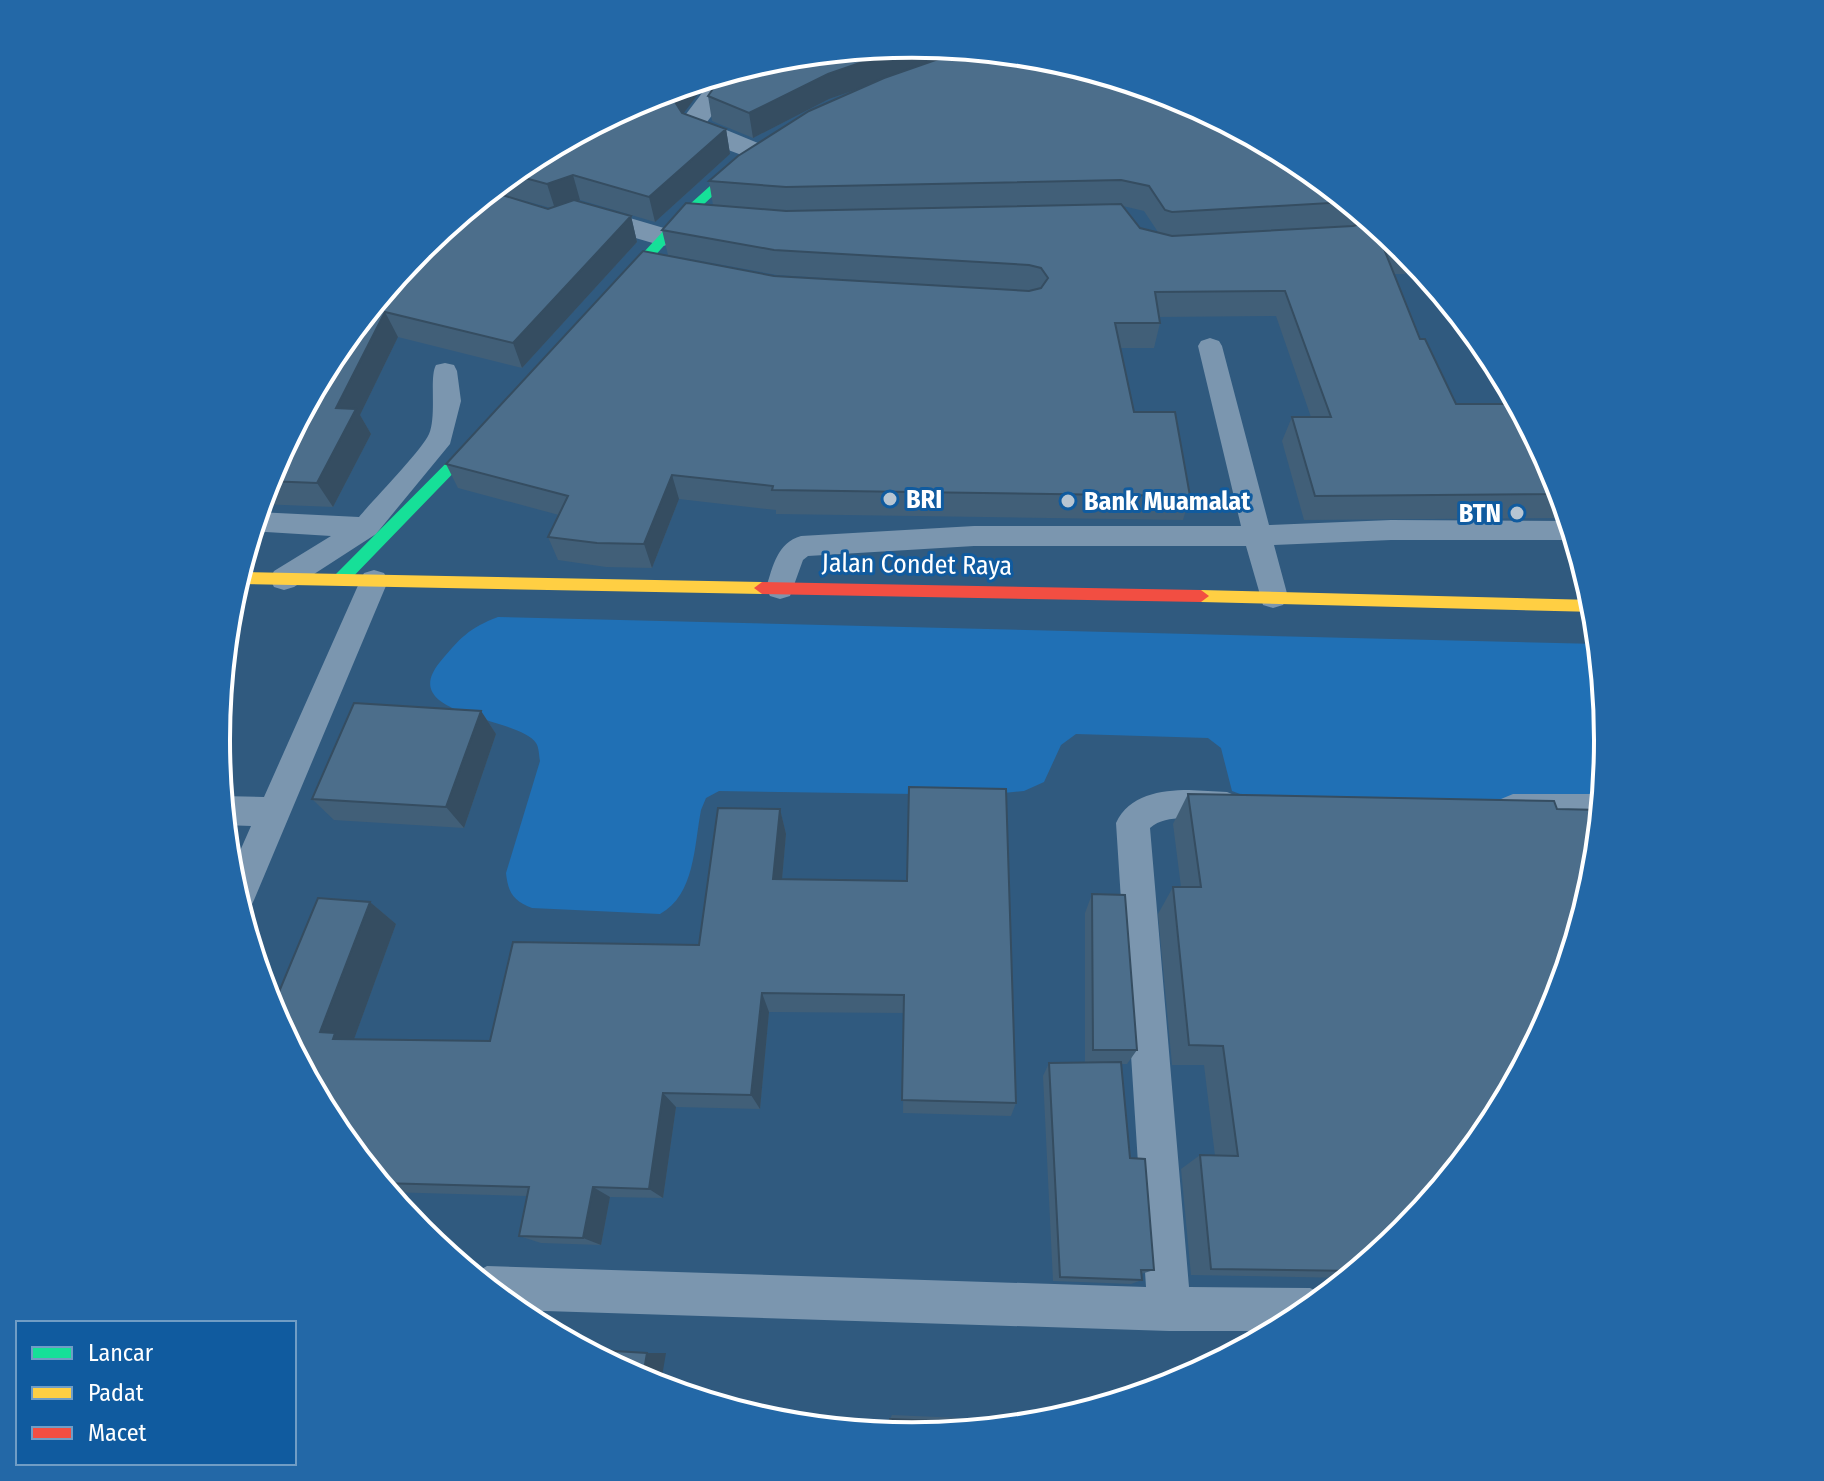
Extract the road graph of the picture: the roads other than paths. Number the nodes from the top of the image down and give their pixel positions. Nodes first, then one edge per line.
1 (721, 85) edge
2 (765, 145) joint
3 (684, 216) junction
4 (542, 218) edge
5 (714, 219) edge
6 (663, 237) junction
7 (600, 308) edge
8 (1210, 346) dead end
9 (445, 371) dead end
10 (508, 408) edge
11 (266, 523) edge
12 (366, 527) junction
13 (1561, 531) edge
14 (1256, 536) junction
15 (250, 578) edge
16 (284, 579) junction
17 (340, 580) junction
18 (374, 581) junction
19 (780, 588) junction
20 (1273, 597) junction
21 (1581, 606) edge
22 (1268, 807) edge
23 (1474, 808) edge
24 (1591, 809) edge
25 (233, 810) edge
26 (274, 812) junction
27 (244, 880) edge
28 (506, 1289) edge
29 (1169, 1309) junction
30 (1288, 1310) edge

1 - 2 street
2 - 3 street
3 - 5 street
3 - 6 street
4 - 6 street
6 - 7 street
8 - 14 lane
9 - 12 lane
10 - 17 street
11 - 12 lane
12 - 16 lane
13 - 14 lane
14 - 19 lane
14 - 20 lane
15 - 16 street, Jalan Condet Raya
16 - 17 street, Jalan Condet Raya
17 - 18 street, Jalan Condet Raya
18 - 19 street, Jalan Condet Raya
18 - 26 lane
19 - 20 street, Jalan Condet Raya
20 - 21 street, Jalan Condet Raya
22 - 29 lane
23 - 24 lane
25 - 26 lane
26 - 27 lane
28 - 29 lane
29 - 30 lane

